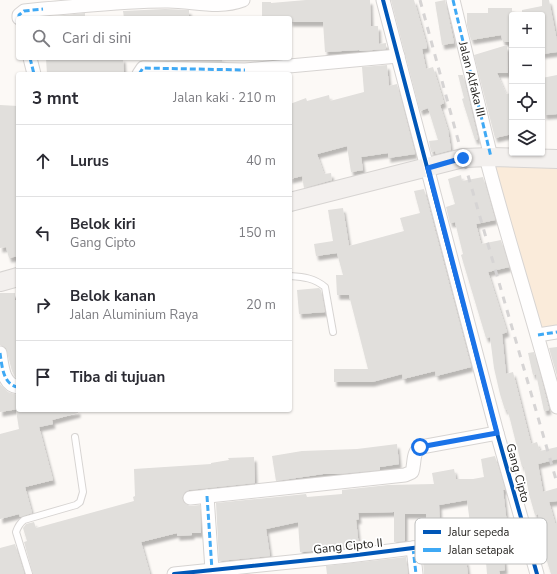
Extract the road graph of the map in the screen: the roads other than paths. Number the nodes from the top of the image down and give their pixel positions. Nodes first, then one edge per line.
1 (243, 0) edge
2 (383, 0) edge
3 (452, 0) edge
4 (20, 16) edge
5 (398, 56) junction
6 (30, 60) edge
7 (34, 72) edge
8 (140, 72) edge
9 (489, 157) junction
10 (557, 159) edge
11 (428, 168) junction
12 (292, 202) edge
13 (292, 276) edge
14 (16, 278) edge
15 (0, 282) edge
16 (333, 332) dead end
17 (557, 332) edge
18 (538, 335) junction
19 (0, 354) edge
20 (16, 386) edge
21 (557, 407) edge
22 (497, 433) junction
23 (75, 437) dead end
24 (207, 496) junction
25 (190, 498) dead end
26 (521, 518) edge
27 (413, 548) joint
28 (534, 564) edge
29 (206, 572) edge
30 (30, 574) edge
31 (174, 574) edge
32 (416, 574) edge
33 (537, 574) edge

1 - 4 street
2 - 5 street, Gang Cipto
3 - 9 street, Jalan Alfaka III
5 - 8 street
5 - 11 street, Gang Cipto
6 - 7 street
9 - 10 main road
9 - 11 main road
9 - 18 street, Jalan Alfaka III
11 - 12 main road
11 - 22 street, Gang Cipto
13 - 16 lane
14 - 15 main road
17 - 18 street
18 - 21 street, Jalan Alfaka III
19 - 20 street
22 - 24 street
22 - 26 street, Gang Cipto
23 - 30 lane
24 - 25 street
24 - 29 street
27 - 29 street, Gang Cipto II
27 - 32 street
28 - 33 street, Gang Cipto
29 - 31 street, Gang Cipto II

